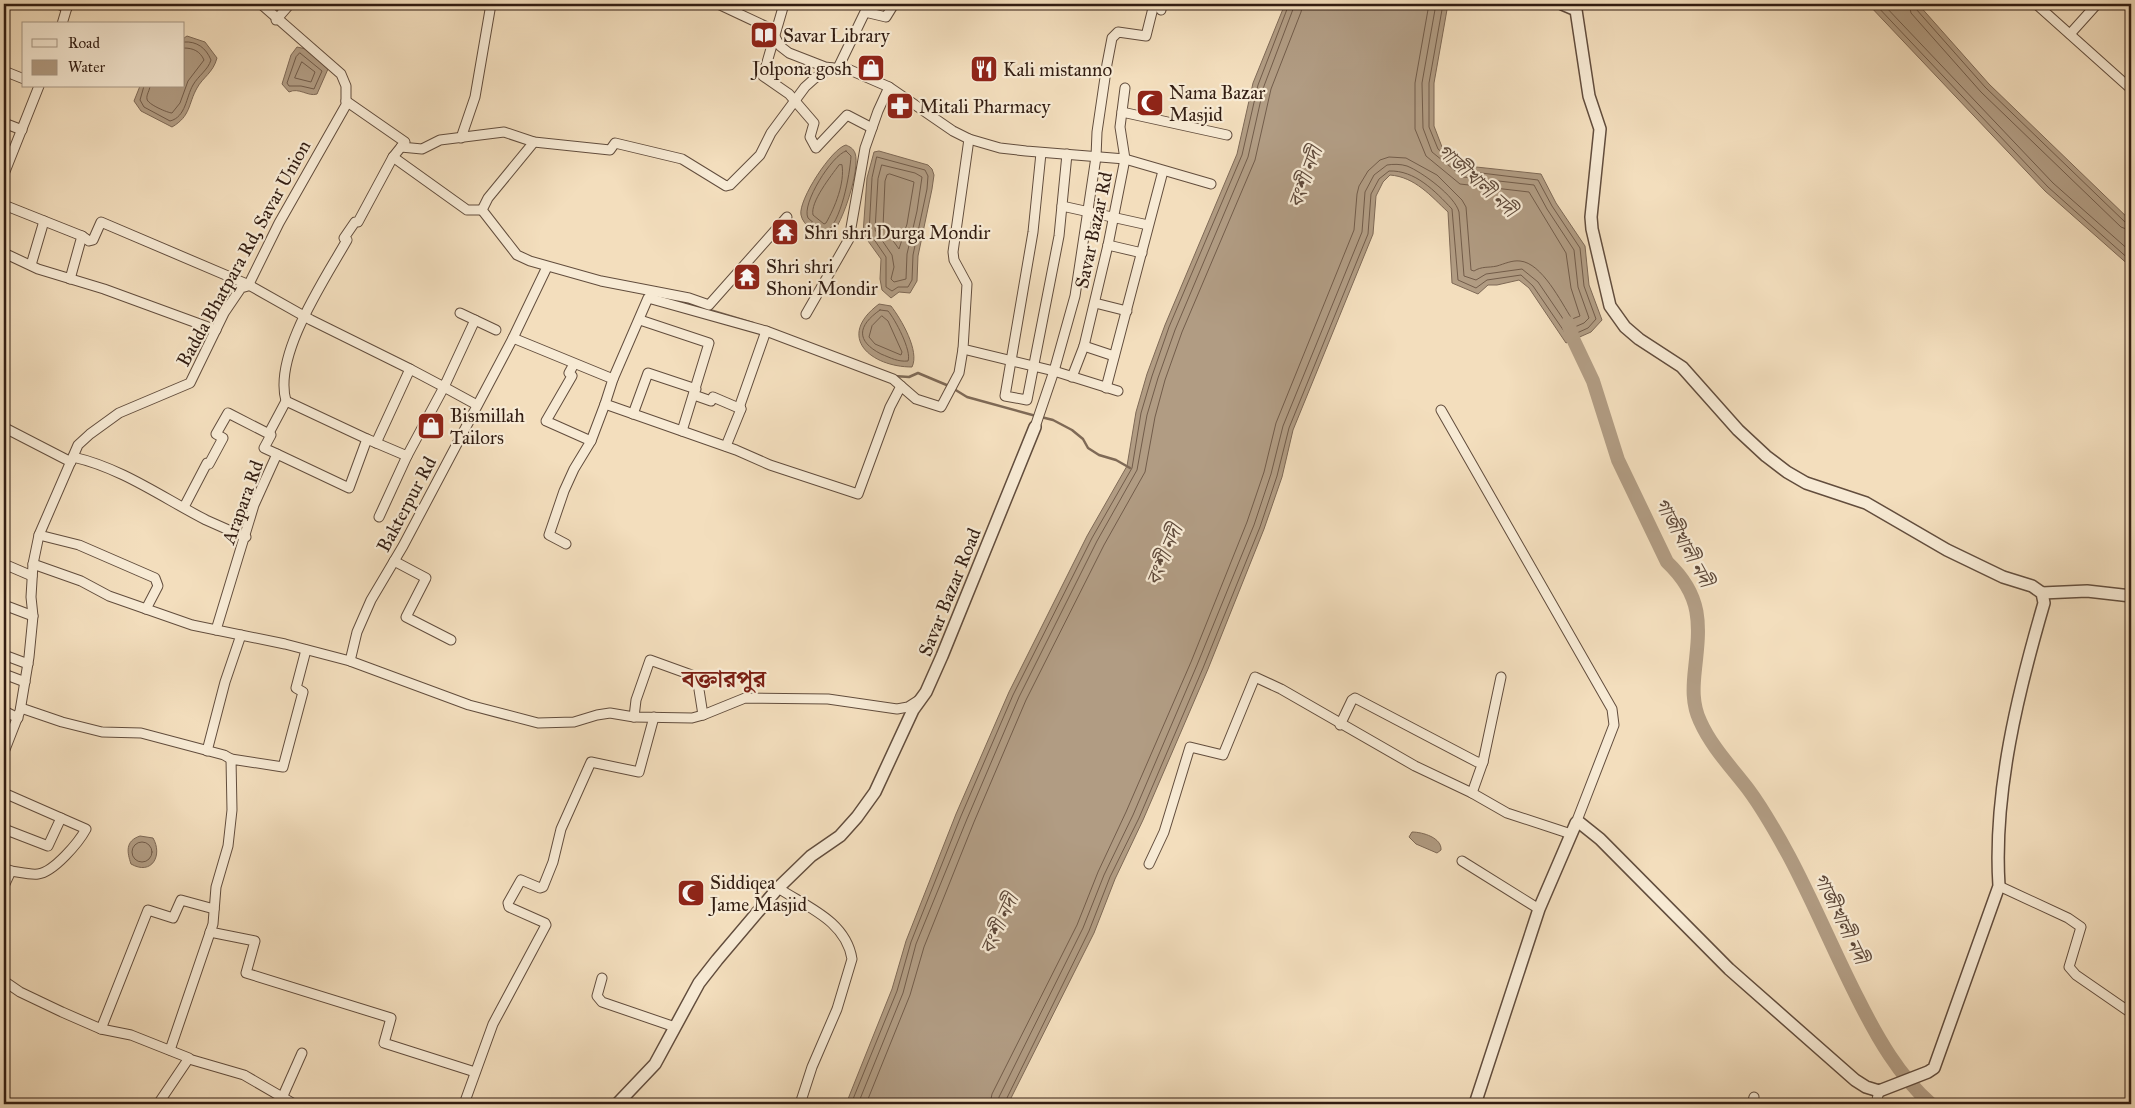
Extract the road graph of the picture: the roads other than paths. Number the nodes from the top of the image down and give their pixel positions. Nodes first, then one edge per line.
1 (58, 4) edge
2 (260, 4) edge
3 (290, 4) edge
4 (491, 4) edge
5 (718, 4) edge
6 (784, 4) edge
7 (894, 4) edge
8 (1562, 4) edge
9 (2036, 4) edge
10 (2096, 4) edge
11 (68, 6) edge
12 (1159, 7) edge
13 (1576, 7) edge
14 (276, 20) junction
15 (63, 22) edge
16 (2070, 34) junction
17 (775, 39) junction
18 (835, 68) junction
19 (4, 71) edge
20 (22, 78) edge
21 (889, 87) junction
22 (38, 88) edge
23 (1125, 88) dead end
24 (2131, 89) edge
25 (795, 100) junction
26 (346, 101) junction
27 (1122, 112) junction
28 (4, 123) edge
29 (872, 128) junction
30 (22, 130) junction
31 (1227, 135) dead end
32 (461, 138) junction
33 (969, 139) junction
34 (534, 142) junction
35 (401, 147) junction
36 (8, 153) edge
37 (1042, 153) junction
38 (1067, 154) junction
39 (393, 157) junction
40 (1096, 157) junction
41 (1125, 159) junction
42 (1163, 171) junction
43 (4, 174) edge
44 (1211, 184) dead end
45 (4, 205) edge
46 (1062, 206) junction
47 (482, 210) junction
48 (1088, 212) junction
49 (787, 217) dead end
50 (1113, 218) junction
51 (44, 221) junction
52 (1148, 225) junction
53 (82, 236) junction
54 (1108, 245) junction
55 (4, 253) edge
56 (1142, 254) junction
57 (31, 265) junction
58 (547, 267) junction
59 (70, 279) junction
60 (249, 285) junction
61 (1094, 303) junction
62 (1127, 311) junction
63 (460, 313) dead end
64 (806, 314) dead end
65 (305, 316) junction
66 (475, 320) junction
67 (640, 320) junction
68 (216, 330) junction
69 (496, 330) dead end
70 (766, 331) junction
71 (513, 338) junction
72 (1084, 346) junction
73 (963, 349) junction
74 (1114, 356) junction
75 (1010, 362) junction
76 (574, 364) junction
77 (1034, 367) junction
78 (410, 370) junction
79 (1054, 371) junction
80 (1072, 377) junction
81 (613, 379) junction
82 (901, 386) junction
83 (444, 387) junction
84 (1106, 388) junction
85 (695, 392) junction
86 (1118, 392) dead end
87 (286, 400) junction
88 (605, 404) junction
89 (478, 405) junction
90 (741, 409) junction
91 (1441, 410) dead end
92 (633, 414) junction
93 (1036, 427) joint
94 (4, 429) edge
95 (682, 431) junction
96 (269, 433) junction
97 (367, 439) junction
98 (590, 441) junction
99 (376, 443) junction
100 (726, 446) junction
101 (277, 454) junction
102 (407, 456) junction
103 (72, 460) junction
104 (184, 506) junction
105 (379, 517) dead end
106 (39, 535) junction
107 (246, 537) junction
108 (566, 544) dead end
109 (394, 561) junction
110 (4, 564) edge
111 (33, 564) junction
112 (32, 576) junction
113 (2042, 592) junction
114 (2131, 596) edge
115 (4, 605) edge
116 (146, 609) junction
117 (33, 616) junction
118 (216, 630) junction
119 (241, 635) junction
120 (451, 640) dead end
121 (306, 650) junction
122 (4, 655) edge
123 (350, 661) junction
124 (28, 664) junction
125 (4, 674) edge
126 (1501, 677) dead end
127 (25, 682) junction
128 (920, 700) junction
129 (21, 708) junction
130 (4, 711) edge
131 (703, 715) junction
132 (634, 717) junction
133 (654, 717) junction
134 (18, 718) junction
135 (1340, 725) junction
136 (8, 730) edge
137 (207, 751) junction
138 (4, 752) edge
139 (231, 760) junction
140 (1482, 762) junction
141 (4, 793) edge
142 (1472, 793) junction
143 (61, 818) junction
144 (1574, 828) junction
145 (4, 829) edge
146 (1462, 861) dead end
147 (1149, 864) dead end
148 (7, 870) edge
149 (4, 886) edge
150 (1999, 886) junction
151 (778, 888) junction
152 (1539, 909) junction
153 (214, 910) junction
154 (210, 932) junction
155 (602, 978) dead end
156 (4, 981) edge
157 (2131, 1013) edge
158 (675, 1027) junction
159 (101, 1029) junction
160 (170, 1050) junction
161 (302, 1054) dead end
162 (189, 1059) junction
163 (475, 1072) junction
164 (1879, 1091) junction
165 (282, 1098) junction
166 (158, 1104) edge
167 (294, 1104) edge
168 (464, 1104) edge
169 (617, 1104) edge
170 (800, 1104) edge
171 (1475, 1104) edge
172 (1876, 1104) edge

1 - 11 street
2 - 14 street
3 - 14 street
4 - 32 street
5 - 17 street
6 - 17 street
7 - 18 street
8 - 13 street
9 - 16 street
10 - 16 street
11 - 15 street
12 - 40 street
13 - 113 street
14 - 26 street
16 - 24 street
17 - 18 street
17 - 25 street
18 - 21 street
18 - 25 street
19 - 20 street
21 - 29 street
21 - 33 street
22 - 30 street
23 - 27 street, Savar Bazar Rd
25 - 29 street
25 - 34 street
26 - 35 street
26 - 60 street, Badda Bhatpara Rd, Savar Union
27 - 31 street
27 - 41 street, Savar Bazar Rd
28 - 30 street
29 - 64 street
30 - 36 street
32 - 34 street
32 - 35 street
33 - 37 street
33 - 73 street
34 - 47 street
35 - 39 street
36 - 43 street
37 - 38 street
37 - 75 street
38 - 40 street
38 - 46 street, Savar Bazar Rd
39 - 47 street
39 - 65 street
40 - 41 street
40 - 48 street, Savar Bazar Road
41 - 42 street
41 - 50 street, Savar Bazar Rd
42 - 44 street
42 - 52 street
45 - 51 street
46 - 48 street
46 - 77 street, Savar Bazar Rd
47 - 58 street
48 - 50 street
48 - 79 street, Savar Bazar Road
49 - 58 street
50 - 52 street
50 - 54 street, Savar Bazar Rd
51 - 53 street
51 - 57 street
52 - 56 street
53 - 59 street
53 - 60 street
54 - 56 street
54 - 61 street, Savar Bazar Rd
55 - 57 street
56 - 62 street
57 - 59 street
58 - 71 street, Bakterpur Rd
59 - 68 street
60 - 65 street
60 - 68 street, Badda Bhatpara Rd, Savar Union
61 - 62 street
61 - 72 street, Savar Bazar Rd
62 - 74 street
63 - 66 street
65 - 78 street
65 - 87 street
66 - 69 street
66 - 83 street
67 - 70 street
67 - 81 street
67 - 85 street
68 - 103 street, Badda Bhatpara Rd, Savar Union
70 - 82 street
70 - 90 street
71 - 76 street
71 - 89 street, Bakterpur Rd
72 - 74 street
72 - 80 street, Savar Bazar Rd
73 - 75 street
73 - 82 street
74 - 84 street
75 - 77 street
75 - 77 street, Savar Bazar Rd
76 - 81 street
76 - 98 street
77 - 79 street
78 - 83 street
78 - 99 street
79 - 80 street
79 - 93 street, Savar Bazar Road
80 - 84 street
81 - 88 street
82 - 100 street
83 - 89 street
83 - 102 street
84 - 86 street
85 - 90 street
85 - 92 street
85 - 95 street
87 - 96 street
87 - 97 street
88 - 92 street
88 - 98 street
89 - 109 street, Bakterpur Rd
90 - 100 street
91 - 144 street
92 - 95 street
93 - 128 street, Savar Bazar Road
94 - 103 street
95 - 100 street
96 - 101 street
96 - 104 street
97 - 99 street
97 - 101 street, Arapara Rd
98 - 108 street
99 - 102 street
101 - 107 street, Arapara Rd
102 - 105 street
103 - 104 street
103 - 106 street, Badda Bhatpara Rd, Savar Union
104 - 107 street
106 - 111 street, Badda Bhatpara Rd, Savar Union
106 - 116 street
107 - 118 street, Arapara Rd
109 - 120 street
109 - 123 street, Bakterpur Rd
110 - 112 street
111 - 112 street, Badda Bhatpara Rd, Savar Union
111 - 116 street
112 - 117 street, Badda Bhatpara Rd, Savar Union
113 - 114 street
113 - 150 street
115 - 117 street
116 - 118 street
117 - 124 street, Badda Bhatpara Rd, Savar Union
118 - 119 street
119 - 121 street
119 - 137 street
121 - 123 street
121 - 139 street
122 - 124 street
123 - 132 street
124 - 127 street, Badda Bhatpara Rd, Savar Union
125 - 127 street
126 - 140 street
127 - 129 street, Badda Bhatpara Rd, Savar Union
128 - 131 street
128 - 151 street, Savar Bazar Road
129 - 134 street, Badda Bhatpara Rd, Savar Union
129 - 137 street
130 - 134 street
131 - 132 street
131 - 133 street
132 - 133 street
133 - 163 street
134 - 136 street, Badda Bhatpara Rd, Savar Union
135 - 140 street
135 - 142 street
135 - 147 street
136 - 138 street, Badda Bhatpara Rd, Savar Union
137 - 139 street
139 - 153 street
140 - 142 street
141 - 143 street
142 - 144 street
143 - 145 street
143 - 148 street
144 - 152 street
144 - 164 street
146 - 152 street
148 - 149 street
150 - 157 street
150 - 164 street
151 - 158 street, Savar Bazar Road
151 - 170 street
152 - 171 street
153 - 154 street
153 - 159 street
154 - 160 street
154 - 163 street
155 - 158 street
156 - 159 street
158 - 169 street, Savar Bazar Road
159 - 160 street
160 - 162 street
161 - 165 street
162 - 165 street
162 - 166 street
163 - 168 street
164 - 172 street
165 - 167 street

